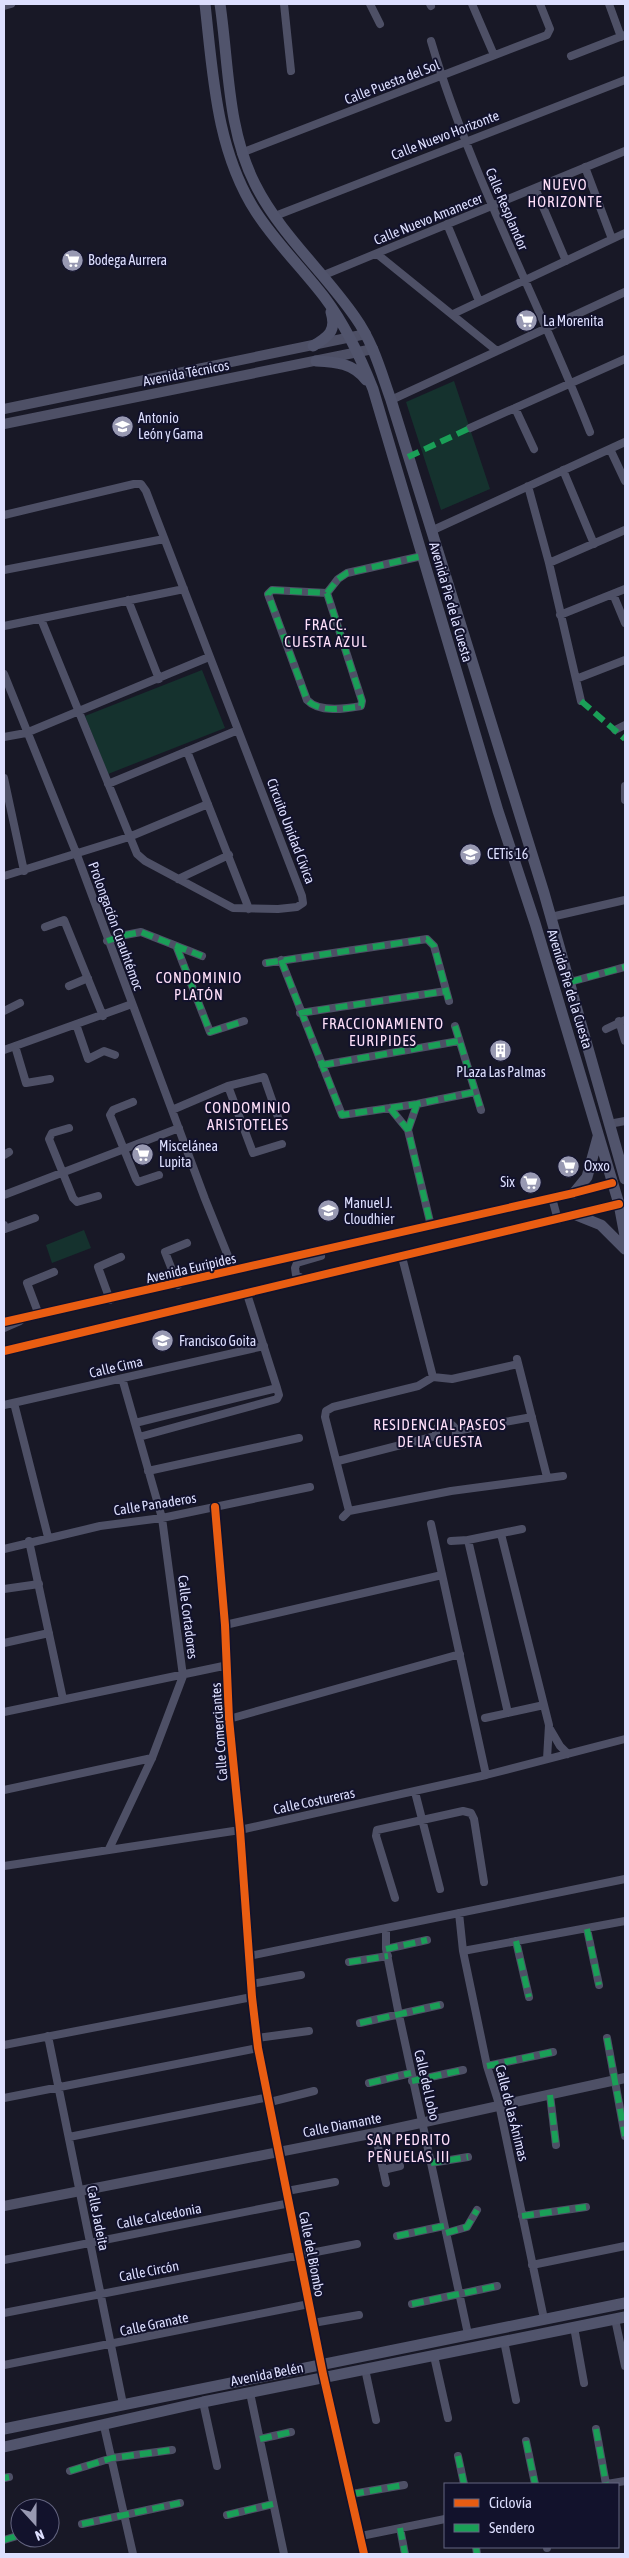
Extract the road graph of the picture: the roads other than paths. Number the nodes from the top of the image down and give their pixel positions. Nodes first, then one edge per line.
1 (11, 4) edge
2 (205, 4) edge
3 (220, 4) edge
4 (284, 4) edge
5 (370, 4) edge
6 (472, 4) edge
7 (540, 4) edge
8 (609, 4) edge
9 (4, 6) edge
10 (380, 24) dead end
11 (623, 36) edge
12 (431, 41) dead end
13 (494, 55) junction
14 (570, 56) dead end
15 (291, 71) dead end
16 (442, 76) junction
17 (625, 80) edge
18 (466, 140) junction
19 (625, 150) edge
20 (241, 153) junction
21 (585, 167) junction
22 (536, 188) junction
23 (491, 206) junction
24 (276, 216) junction
25 (447, 224) junction
26 (625, 232) edge
27 (612, 239) junction
28 (377, 254) junction
29 (566, 261) junction
30 (324, 275) junction
31 (524, 280) junction
32 (625, 292) edge
33 (326, 299) junction
34 (479, 301) junction
35 (453, 314) junction
36 (546, 329) junction
37 (366, 334) junction
38 (351, 338) junction
39 (313, 346) junction
40 (373, 349) junction
41 (358, 351) junction
42 (497, 351) junction
43 (625, 358) edge
44 (316, 361) junction
45 (571, 383) junction
46 (111, 388) junction
47 (372, 389) junction
48 (391, 400) junction
49 (114, 401) junction
50 (515, 408) junction
51 (4, 409) edge
52 (4, 424) edge
53 (470, 428) dead end
54 (590, 432) dead end
55 (625, 442) edge
56 (610, 449) junction
57 (534, 450) dead end
58 (563, 470) junction
59 (625, 481) edge
60 (528, 486) junction
61 (4, 515) edge
62 (625, 530) edge
63 (430, 531) junction
64 (164, 539) junction
65 (594, 544) junction
66 (422, 556) junction
67 (549, 563) junction
68 (4, 570) edge
69 (184, 589) junction
70 (625, 589) edge
71 (327, 593) junction
72 (613, 594) junction
73 (128, 600) junction
74 (560, 615) junction
75 (41, 619) junction
76 (625, 623) edge
77 (4, 626) edge
78 (209, 657) junction
79 (625, 660) edge
80 (4, 674) edge
81 (159, 679) junction
82 (576, 679) junction
83 (581, 701) dead end
84 (78, 711) junction
85 (625, 725) edge
86 (238, 730) junction
87 (615, 730) dead end
88 (26, 733) junction
89 (4, 738) edge
90 (187, 751) junction
91 (4, 778) edge
92 (108, 784) junction
93 (625, 786) edge
94 (625, 800) edge
95 (208, 804) junction
96 (129, 837) junction
97 (76, 855) junction
98 (229, 855) junction
99 (24, 871) junction
100 (4, 876) edge
101 (178, 879) junction
102 (625, 900) edge
103 (248, 909) junction
104 (551, 917) junction
105 (45, 927) dead end
106 (107, 941) junction
107 (177, 948) junction
108 (202, 956) dead end
109 (281, 960) junction
110 (266, 964) dead end
111 (625, 967) edge
112 (88, 978) junction
113 (570, 982) junction
114 (69, 986) dead end
115 (446, 991) junction
116 (449, 1001) dead end
117 (20, 1003) dead end
118 (132, 1004) junction
119 (4, 1011) edge
120 (300, 1013) junction
121 (103, 1016) junction
122 (622, 1020) edge
123 (244, 1021) dead end
124 (76, 1024) junction
125 (455, 1026) dead end
126 (606, 1029) dead end
127 (459, 1041) junction
128 (625, 1041) edge
129 (7, 1047) edge
130 (115, 1055) dead end
131 (322, 1065) junction
132 (50, 1078) dead end
133 (228, 1086) junction
134 (475, 1092) junction
135 (134, 1102) dead end
136 (418, 1104) junction
137 (390, 1108) junction
138 (172, 1110) junction
139 (480, 1110) dead end
140 (279, 1120) dead end
141 (625, 1121) edge
142 (609, 1124) junction
143 (69, 1128) dead end
144 (179, 1128) junction
145 (408, 1130) junction
146 (598, 1135) junction
147 (282, 1144) dead end
148 (124, 1148) junction
149 (63, 1172) junction
150 (160, 1175) dead end
151 (625, 1179) edge
152 (612, 1182) junction
153 (574, 1193) junction
154 (4, 1195) edge
155 (98, 1196) dead end
156 (552, 1198) junction
157 (622, 1204) edge
158 (576, 1215) junction
159 (35, 1218) dead end
160 (558, 1220) junction
161 (4, 1225) edge
162 (431, 1226) junction
163 (625, 1236) edge
164 (383, 1237) junction
165 (187, 1243) dead end
166 (625, 1249) edge
167 (121, 1257) dead end
168 (402, 1257) junction
169 (234, 1271) junction
170 (54, 1272) dead end
171 (304, 1279) junction
172 (178, 1285) junction
173 (247, 1294) junction
174 (110, 1300) junction
175 (39, 1315) junction
176 (24, 1318) junction
177 (4, 1322) edge
178 (4, 1328) edge
179 (264, 1346) junction
180 (4, 1351) edge
181 (433, 1377) junction
182 (122, 1378) junction
183 (277, 1388) junction
184 (14, 1403) junction
185 (4, 1405) edge
186 (532, 1417) junction
187 (135, 1423) junction
188 (456, 1431) junction
189 (139, 1436) junction
190 (436, 1436) junction
191 (299, 1438) dead end
192 (338, 1461) junction
193 (148, 1471) junction
194 (563, 1476) dead end
195 (547, 1477) junction
196 (310, 1487) dead end
197 (214, 1507) junction
198 (162, 1518) junction
199 (431, 1524) dead end
200 (522, 1529) dead end
201 (501, 1534) junction
202 (48, 1537) junction
203 (468, 1540) junction
204 (29, 1541) junction
205 (451, 1541) dead end
206 (4, 1549) edge
207 (442, 1574) junction
208 (39, 1584) junction
209 (4, 1589) edge
210 (225, 1625) junction
211 (49, 1633) junction
212 (4, 1643) edge
213 (460, 1654) junction
214 (228, 1665) junction
215 (183, 1676) junction
216 (64, 1699) junction
217 (544, 1706) junction
218 (4, 1712) edge
219 (508, 1713) junction
220 (485, 1718) dead end
221 (229, 1719) junction
222 (548, 1725) junction
223 (625, 1739) edge
224 (568, 1754) junction
225 (152, 1758) junction
226 (547, 1759) junction
227 (486, 1775) junction
228 (4, 1790) edge
229 (415, 1792) junction
230 (420, 1819) junction
231 (240, 1830) junction
232 (109, 1849) junction
233 (4, 1866) edge
234 (625, 1879) edge
235 (484, 1882) dead end
236 (440, 1889) dead end
237 (395, 1898) dead end
238 (459, 1913) junction
239 (625, 1920) edge
240 (386, 1928) junction
241 (587, 1929) junction
242 (427, 1940) dead end
243 (516, 1941) junction
244 (463, 1951) junction
245 (387, 1952) junction
246 (249, 1956) junction
247 (349, 1962) dead end
248 (301, 1975) dead end
249 (251, 1984) junction
250 (599, 1985) dead end
251 (252, 1997) junction
252 (529, 1997) dead end
253 (440, 2005) dead end
254 (399, 2015) junction
255 (360, 2022) dead end
256 (310, 2031) dead end
257 (48, 2036) junction
258 (257, 2038) junction
259 (607, 2038) dead end
260 (4, 2044) edge
261 (258, 2048) junction
262 (553, 2052) dead end
263 (487, 2066) junction
264 (463, 2070) dead end
265 (412, 2077) junction
266 (621, 2079) edge
267 (370, 2083) dead end
268 (59, 2088) junction
269 (314, 2091) dead end
270 (550, 2095) junction
271 (4, 2098) edge
272 (269, 2100) junction
273 (499, 2104) junction
274 (423, 2122) junction
275 (375, 2133) junction
276 (625, 2136) edge
277 (69, 2137) junction
278 (556, 2145) dead end
279 (280, 2151) junction
280 (468, 2157) dead end
281 (432, 2164) junction
282 (400, 2166) dead end
283 (382, 2170) junction
284 (335, 2182) dead end
285 (386, 2183) dead end
286 (287, 2191) junction
287 (80, 2192) junction
288 (290, 2203) junction
289 (4, 2206) edge
290 (586, 2207) dead end
291 (477, 2210) dead end
292 (522, 2216) junction
293 (445, 2229) junction
294 (397, 2236) dead end
295 (89, 2243) junction
296 (358, 2244) dead end
297 (625, 2246) edge
298 (300, 2256) junction
299 (4, 2260) edge
300 (532, 2266) junction
301 (497, 2286) dead end
302 (100, 2294) junction
303 (458, 2294) junction
304 (625, 2303) edge
305 (310, 2304) junction
306 (412, 2304) dead end
307 (4, 2313) edge
308 (359, 2315) dead end
309 (620, 2318) edge
310 (544, 2319) junction
311 (313, 2323) junction
312 (574, 2327) junction
313 (468, 2334) junction
314 (504, 2341) junction
315 (111, 2345) junction
316 (434, 2356) junction
317 (321, 2364) junction
318 (4, 2365) edge
319 (625, 2366) edge
320 (365, 2369) junction
321 (324, 2378) junction
322 (584, 2383) dead end
323 (250, 2393) junction
324 (516, 2400) dead end
325 (203, 2402) junction
326 (123, 2404) junction
327 (448, 2418) dead end
328 (376, 2420) dead end
329 (104, 2426) junction
330 (596, 2428) dead end
331 (4, 2429) edge
332 (291, 2432) dead end
333 (260, 2439) junction
334 (526, 2441) dead end
335 (4, 2447) edge
336 (172, 2450) dead end
337 (458, 2456) dead end
338 (112, 2458) junction
339 (217, 2466) dead end
340 (70, 2470) dead end
341 (625, 2480) edge
342 (464, 2483) edge
343 (535, 2483) edge
344 (607, 2483) edge
345 (612, 2483) edge
346 (404, 2485) dead end
347 (352, 2494) junction
348 (180, 2503) dead end
349 (273, 2504) junction
350 (227, 2515) dead end
351 (124, 2516) junction
352 (444, 2519) edge
353 (82, 2524) dead end
354 (400, 2528) junction
355 (361, 2536) junction
356 (134, 2554) edge
357 (284, 2554) edge
358 (364, 2554) edge
359 (405, 2554) edge

1 - 9 street
2 - 33 main road, Avenida Pie de la Cuesta
3 - 20 main road, Avenida Pie de la Cuesta
4 - 15 street
5 - 10 street
6 - 13 street
7 - 13 street, Calle Puesta del Sol
8 - 11 street
11 - 14 street
12 - 16 street, Calle Resplandor
13 - 16 street, Calle Puesta del Sol
16 - 18 street, Calle Resplandor
16 - 20 street, Calle Puesta del Sol
17 - 18 street, Calle Nuevo Horizonte
18 - 23 street, Calle Resplandor
18 - 24 street, Calle Nuevo Horizonte
19 - 21 street, Calle Nuevo Amanecer
20 - 24 main road, Avenida Pie de la Cuesta
21 - 22 street, Calle Nuevo Amanecer
21 - 27 street
22 - 23 street, Calle Nuevo Amanecer
22 - 29 street
23 - 25 street, Calle Nuevo Amanecer
23 - 31 street, Calle Resplandor
24 - 30 main road, Avenida Pie de la Cuesta
25 - 28 street, Calle Nuevo Amanecer
25 - 34 street
26 - 27 street
27 - 29 street
28 - 30 street, Calle Nuevo Amanecer
28 - 35 street
29 - 31 street
30 - 37 main road, Avenida Pie de la Cuesta
31 - 34 street
31 - 36 street, Calle Resplandor
32 - 36 street
33 - 38 main road, Avenida Pie de la Cuesta
33 - 39 main road
34 - 35 street
35 - 42 street
36 - 42 street
36 - 45 street, Calle Resplandor
37 - 38 street, Avenida Técnicos
37 - 40 main road, Avenida Pie de la Cuesta
38 - 39 street, Avenida Técnicos
38 - 41 main road, Avenida Pie de la Cuesta
39 - 46 street, Avenida Técnicos
40 - 41 street, Avenida Técnicos
40 - 48 main road, Avenida Pie de la Cuesta
41 - 44 street, Avenida Técnicos
41 - 47 main road, Avenida Pie de la Cuesta
42 - 48 street
43 - 45 street
44 - 47 main road
44 - 49 street, Avenida Técnicos
45 - 50 street
45 - 54 street, Calle Resplandor
46 - 49 street
46 - 51 street, Avenida Técnicos
47 - 66 main road, Avenida Pie de la Cuesta
48 - 63 main road, Avenida Pie de la Cuesta
49 - 52 street, Avenida Técnicos
50 - 53 street
50 - 57 street
55 - 56 street
56 - 58 street
56 - 59 street
58 - 60 street
58 - 65 street
60 - 63 street
60 - 67 street
61 - 64 street, Circuito Unidad Cívica
62 - 65 street
63 - 104 main road, Avenida Pie de la Cuesta
64 - 68 street
64 - 69 street, Circuito Unidad Cívica
65 - 67 street
66 - 71 street
66 - 146 main road, Avenida Pie de la Cuesta
67 - 74 street
69 - 73 street
69 - 78 street, Circuito Unidad Cívica
70 - 72 street
71 - 71 street
72 - 74 street
72 - 76 street
73 - 75 street
73 - 81 street
74 - 82 street
75 - 77 street
75 - 84 street, Circuito Unidad Cívica
78 - 81 street
78 - 86 street, Circuito Unidad Cívica
79 - 82 street
80 - 88 street, Prolongación Cuauhtémoc
81 - 84 street
82 - 83 street
84 - 88 street
84 - 92 street, Circuito Unidad Cívica
85 - 87 street
86 - 90 street
86 - 103 street, Circuito Unidad Cívica
88 - 89 street
88 - 97 street, Prolongación Cuauhtémoc
90 - 92 street
90 - 95 street
91 - 99 street
92 - 96 street, Circuito Unidad Cívica
93 - 94 street
95 - 96 street
95 - 98 street
96 - 97 street
96 - 101 street, Circuito Unidad Cívica
97 - 99 street
97 - 106 street, Prolongación Cuauhtémoc
98 - 101 street
98 - 103 street
99 - 100 street
101 - 103 street, Circuito Unidad Cívica
102 - 104 street
104 - 113 main road, Avenida Pie de la Cuesta
105 - 112 street
106 - 107 street
106 - 118 street, Prolongación Cuauhtémoc
107 - 108 street
107 - 123 street
109 - 110 street
109 - 115 street
109 - 120 street
111 - 113 street
112 - 114 street
112 - 121 street
113 - 142 main road, Avenida Pie de la Cuesta
115 - 116 street
115 - 120 street
117 - 119 street
118 - 121 street
118 - 138 street, Prolongación Cuauhtémoc
120 - 131 street
121 - 124 street
122 - 126 street
122 - 128 street
124 - 129 street
124 - 130 street
125 - 127 street
127 - 131 street
127 - 134 street
129 - 132 street
131 - 137 street
133 - 138 street
133 - 140 street
133 - 147 street
134 - 136 street
134 - 139 street
135 - 148 street
136 - 137 street
136 - 145 street
137 - 145 street
138 - 144 street, Prolongación Cuauhtémoc
141 - 142 street
142 - 151 main road, Avenida Pie de la Cuesta
143 - 149 street
144 - 148 street
144 - 169 street, Prolongación Cuauhtémoc
145 - 162 street
146 - 152 main road, Avenida Pie de la Cuesta
146 - 153 main road
148 - 149 street
148 - 150 street
149 - 154 street
149 - 155 street
151 - 152 main road
152 - 153 street, Avenida Euripides
152 - 157 main road, Avenida Pie de la Cuesta
153 - 156 street, Avenida Euripides
156 - 160 street
156 - 162 street, Avenida Euripides
157 - 158 street
157 - 163 main road, Avenida Pie de la Cuesta
158 - 160 street
158 - 166 main road
159 - 161 street
160 - 168 street
162 - 164 street, Avenida Euripides
164 - 169 street, Avenida Euripides
164 - 171 street, Avenida Euripides
165 - 172 street
167 - 174 street
168 - 171 street
168 - 181 street
169 - 172 street, Avenida Euripides
170 - 175 street
171 - 173 street
172 - 174 street, Avenida Euripides
173 - 179 street
173 - 180 street
174 - 175 street, Avenida Euripides
175 - 176 street, Avenida Euripides
176 - 177 street, Avenida Euripides
176 - 178 street, Avenida Euripides
179 - 182 street, Calle Cima
179 - 183 street
181 - 186 street
181 - 192 street
182 - 184 street, Calle Cima
182 - 187 street, Calle Cortadores
183 - 187 street
183 - 189 street
184 - 185 street, Calle Cima
184 - 202 street
186 - 188 street
186 - 195 street
187 - 189 street, Calle Cortadores
188 - 190 street
188 - 190 street
189 - 193 street, Calle Cortadores
190 - 192 street
191 - 193 street
192 - 195 street
193 - 198 street, Calle Cortadores
194 - 195 street
196 - 197 street, Calle Panaderos
197 - 198 street, Calle Panaderos
197 - 210 street, Calle Comerciantes
198 - 202 street, Calle Panaderos
198 - 215 street, Calle Cortadores
199 - 207 street
200 - 201 street
201 - 203 street
201 - 217 street
202 - 204 street, Calle Panaderos
203 - 205 street
203 - 219 street
204 - 206 street, Calle Panaderos
204 - 208 street
207 - 210 street
207 - 213 street
208 - 209 street
208 - 211 street
210 - 214 street, Calle Comerciantes
211 - 212 street
211 - 216 street
213 - 221 street
213 - 227 street
214 - 215 street
214 - 221 street, Calle Comerciantes
215 - 216 street
215 - 225 street, Calle Cortadores
216 - 218 street
217 - 219 street
217 - 222 street
219 - 220 street
221 - 231 street, Calle Comerciantes
222 - 224 street
222 - 226 street
223 - 224 street, Calle Costureras
224 - 226 street, Calle Costureras
225 - 228 street
225 - 232 street, Calle Cortadores
226 - 227 street, Calle Costureras
227 - 229 street, Calle Costureras
229 - 230 street
229 - 231 street, Calle Costureras
230 - 235 street
230 - 236 street
230 - 237 street
231 - 232 street, Calle Costureras
231 - 246 street, Calle Comerciantes
232 - 233 street, Calle Costureras
234 - 238 street
238 - 240 street
238 - 244 street, Calle de las Ánimas
239 - 241 street
240 - 245 street, Calle del Lobo
240 - 246 street
241 - 243 street
241 - 250 street
242 - 245 street
243 - 244 street
243 - 252 street
244 - 263 street, Calle de las Ánimas
245 - 247 street
245 - 254 street, Calle del Lobo
246 - 249 street, Calle del Biombo
248 - 249 street
249 - 251 street, Calle del Biombo
251 - 257 street
251 - 258 street, Calle del Biombo
253 - 254 street
254 - 255 street
254 - 265 street, Calle del Lobo
256 - 258 street
257 - 260 street
257 - 268 street, Calle Jadeita
258 - 261 street, Calle del Biombo
259 - 266 street
261 - 268 street
261 - 272 street, Calle del Biombo
262 - 263 street
263 - 273 street, Calle de las Ánimas
264 - 265 street
265 - 267 street
265 - 274 street, Calle del Lobo
266 - 270 street, Calle Diamante
266 - 276 street
268 - 271 street
268 - 277 street, Calle Jadeita
269 - 272 street
270 - 273 street, Calle Diamante
270 - 278 street
272 - 277 street
272 - 279 street, Calle del Biombo
273 - 274 street, Calle Diamante
273 - 292 street, Calle de las Ánimas
274 - 275 street, Calle Diamante
274 - 281 street, Calle del Lobo
275 - 279 street, Calle Diamante
275 - 283 street
277 - 287 street, Calle Jadeita
279 - 286 street, Calle del Biombo
279 - 287 street, Calle Diamante
280 - 281 street
281 - 293 street, Calle del Lobo
282 - 283 street
283 - 285 street
284 - 286 street
286 - 288 street, Calle del Biombo
287 - 289 street, Calle Diamante
287 - 295 street, Calle Jadeita
288 - 295 street, Calle Calcedonia
288 - 298 street, Calle del Biombo
290 - 292 street
291 - 293 street
292 - 300 street, Calle de las Ánimas
293 - 294 street
293 - 303 street, Calle del Lobo
295 - 299 street, Calle Calcedonia
295 - 302 street, Calle Jadeita
296 - 298 street, Calle Circón
297 - 300 street
298 - 302 street, Calle Circón
298 - 305 street, Calle del Biombo
300 - 310 street, Calle de las Ánimas
301 - 303 street
302 - 307 street, Calle Circón
302 - 315 street, Calle Jadeita
303 - 306 street
303 - 313 street, Calle del Lobo
304 - 310 main road, Avenida Belén
305 - 311 street, Calle del Biombo
305 - 315 street, Calle Granate
308 - 311 street
309 - 312 main road, Avenida Belén
309 - 319 street
310 - 313 main road, Avenida Belén
311 - 317 street, Calle del Biombo
312 - 314 main road, Avenida Belén
312 - 322 street
313 - 317 main road, Avenida Belén
314 - 316 main road, Avenida Belén
314 - 324 street
315 - 318 street, Calle Granate
315 - 326 street, Calle Jadeita
316 - 320 main road, Avenida Belén
316 - 327 street
317 - 321 street, Calle del Biombo
317 - 326 main road, Avenida Belén
320 - 321 main road, Avenida Belén
320 - 328 street
321 - 323 main road, Avenida Belén
321 - 347 street, Calle del Biombo
323 - 325 main road, Avenida Belén
323 - 333 street
325 - 329 main road, Avenida Belén
325 - 339 street
326 - 331 main road, Avenida Belén
329 - 335 main road, Avenida Belén
329 - 338 street
330 - 344 street
332 - 333 street
333 - 349 street
334 - 343 street
336 - 338 street
337 - 342 street
338 - 340 street
338 - 351 street
341 - 345 street
346 - 347 street
347 - 355 street, Calle del Biombo
348 - 351 street
349 - 350 street
349 - 357 street
351 - 353 street
351 - 356 street
352 - 354 street
354 - 355 street
354 - 359 street
355 - 358 street, Calle del Biombo

